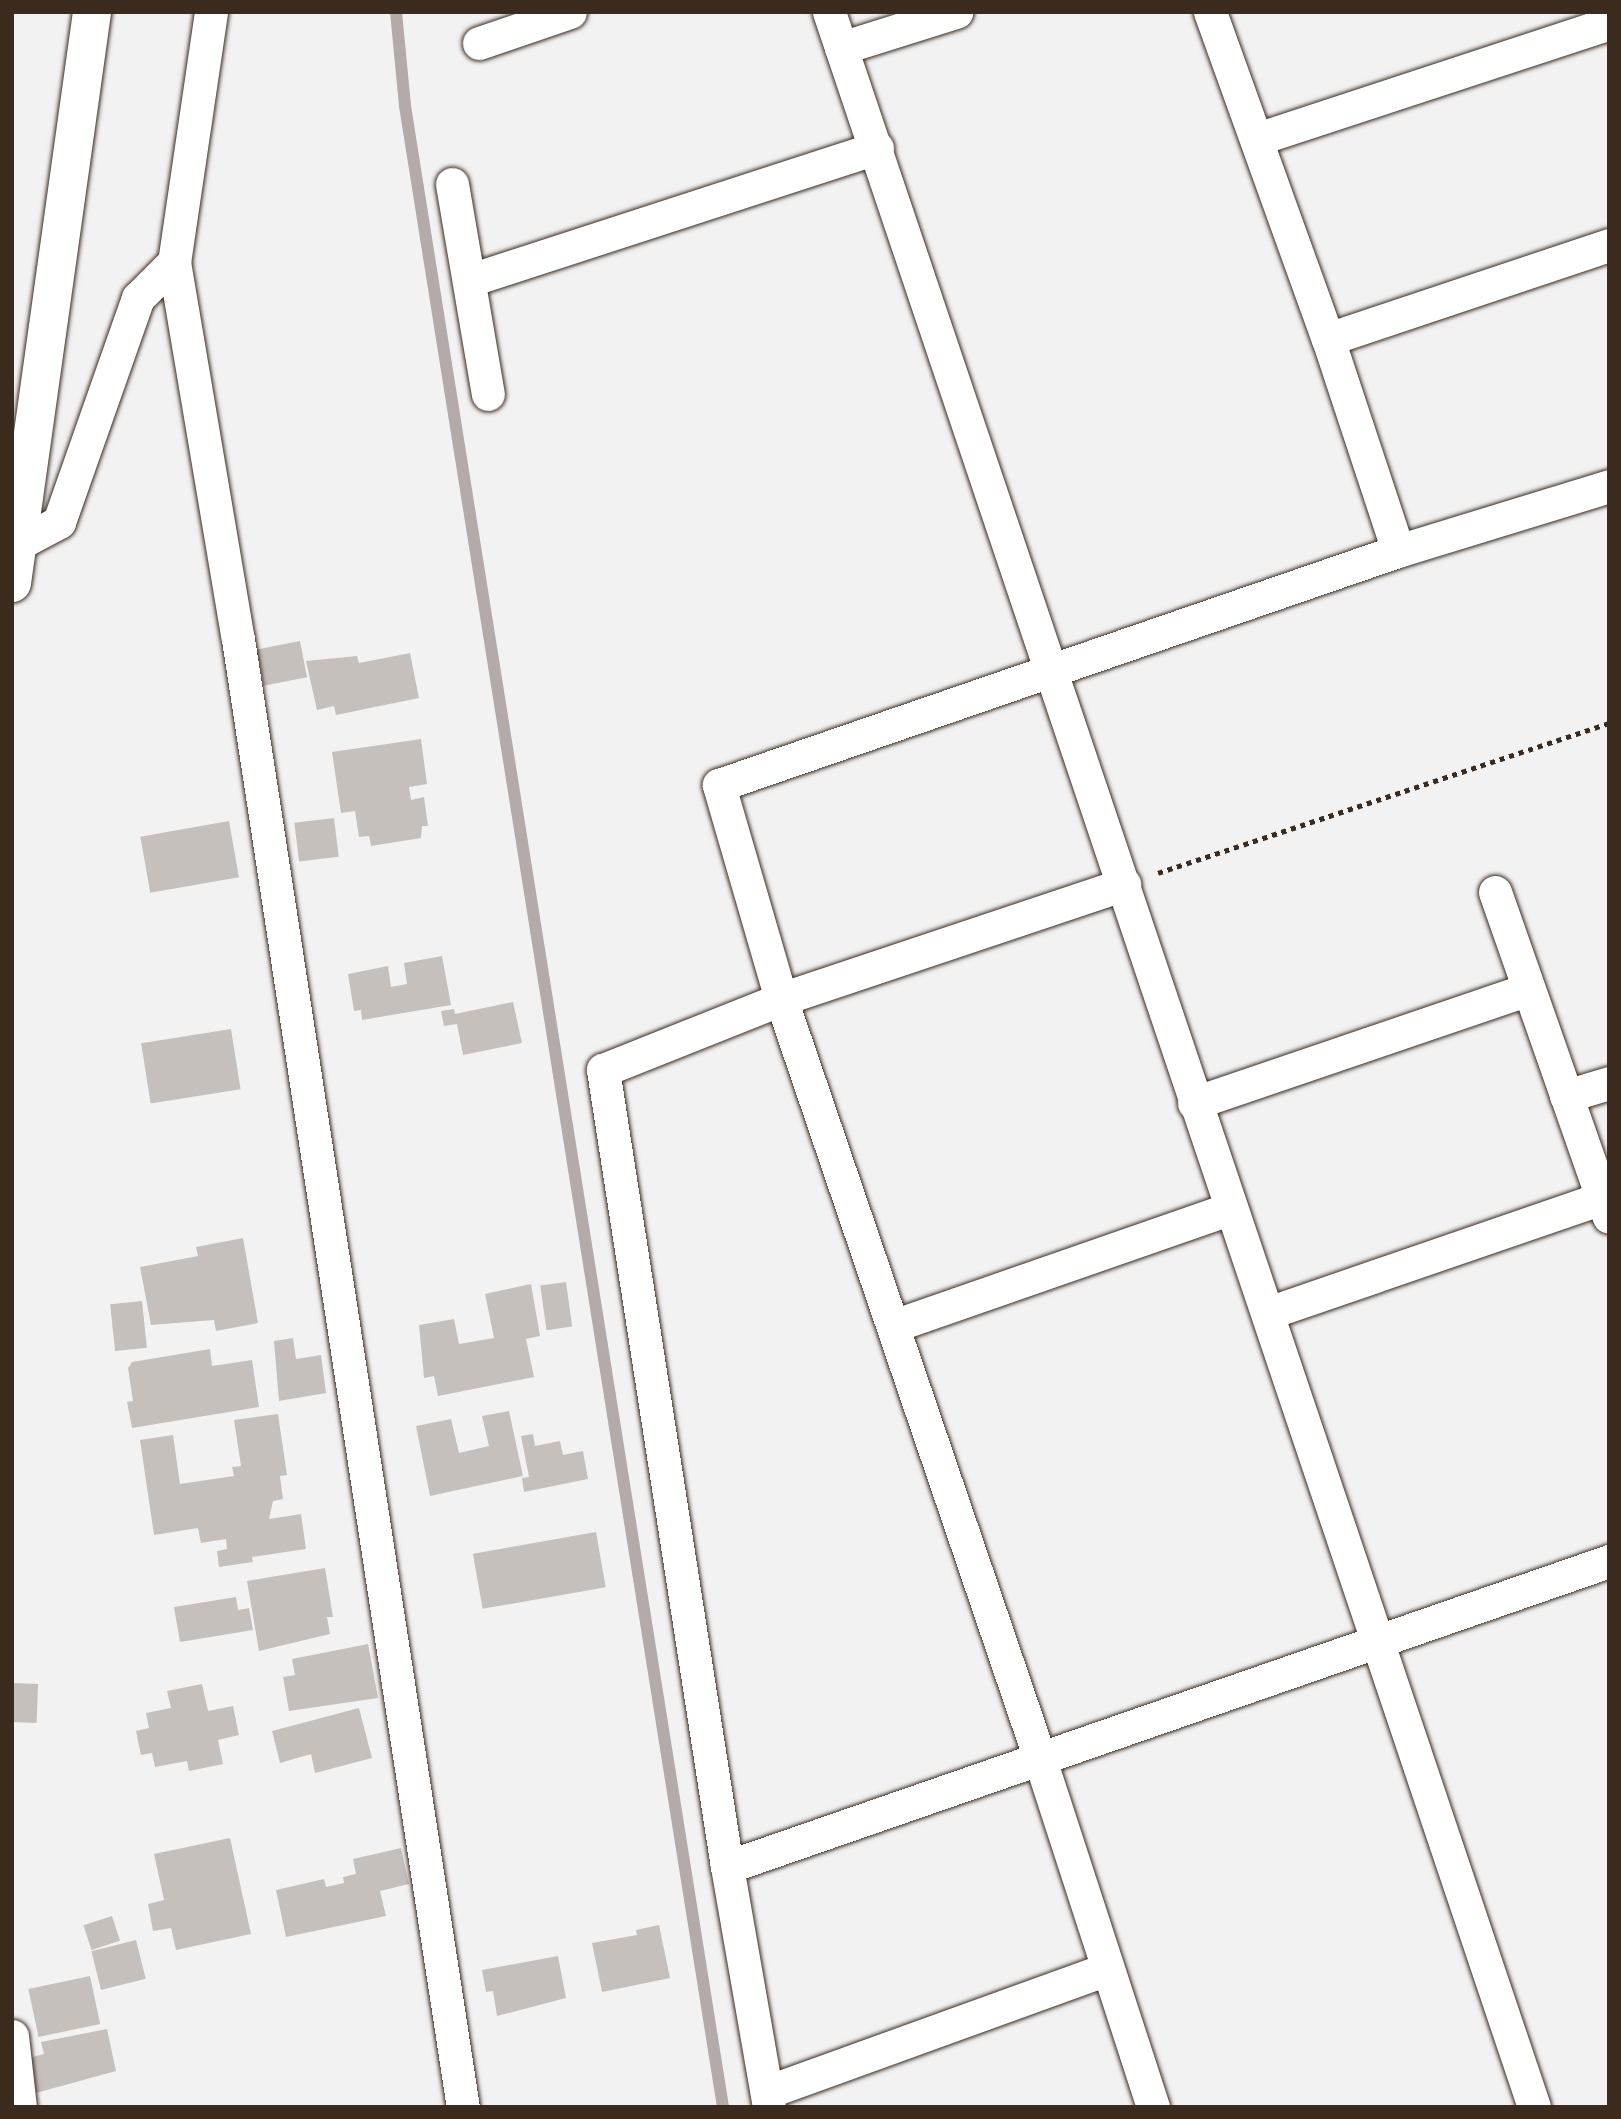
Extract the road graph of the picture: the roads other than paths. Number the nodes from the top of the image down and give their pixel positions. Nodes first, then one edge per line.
1 (92, 12) edge
2 (211, 12) edge
3 (570, 12) edge
4 (829, 12) edge
5 (956, 12) edge
6 (1210, 12) edge
7 (1609, 23) edge
8 (479, 43) dead end
9 (841, 48) junction
10 (1257, 139) junction
11 (877, 148) junction
12 (452, 184) dead end
13 (1609, 245) edge
14 (174, 262) junction
15 (470, 280) junction
16 (1328, 339) junction
17 (488, 394) dead end
18 (1609, 486) edge
19 (16, 545) junction
20 (1398, 551) junction
21 (12, 583) edge
22 (1050, 669) junction
23 (1124, 884) junction
24 (1495, 892) dead end
25 (1528, 989) junction
26 (781, 999) junction
27 (1609, 1083) edge
28 (1566, 1096) junction
29 (1194, 1103) junction
30 (1606, 1207) edge
31 (1231, 1208) junction
32 (1268, 1313) junction
33 (893, 1326) junction
34 (1609, 1561) edge
35 (1376, 1640) junction
36 (1039, 1756) junction
37 (727, 1867) junction
38 (1107, 1969) junction
39 (12, 2036) edge
40 (768, 2099) edge
41 (20, 2107) edge
42 (463, 2107) edge
43 (1153, 2107) edge
44 (1534, 2107) edge

1 - 19 street
2 - 14 street
3 - 8 street
4 - 9 street
5 - 9 street
6 - 10 street
7 - 10 street
9 - 11 street
10 - 16 street
11 - 15 street
11 - 22 street
12 - 15 street
13 - 16 street
14 - 19 street
14 - 42 street
15 - 17 street
16 - 20 street
18 - 20 street
19 - 21 street
20 - 22 street
22 - 23 street
22 - 26 street
23 - 26 street
23 - 29 street
24 - 25 street
25 - 28 street
25 - 29 street
26 - 33 street
26 - 37 street
27 - 28 street
28 - 30 street
29 - 31 street
30 - 32 street
31 - 32 street
31 - 33 street
32 - 35 street
33 - 36 street
34 - 35 street
35 - 36 street
35 - 44 street
36 - 37 street
36 - 38 street
37 - 40 street
38 - 40 street
38 - 43 street
39 - 41 street

